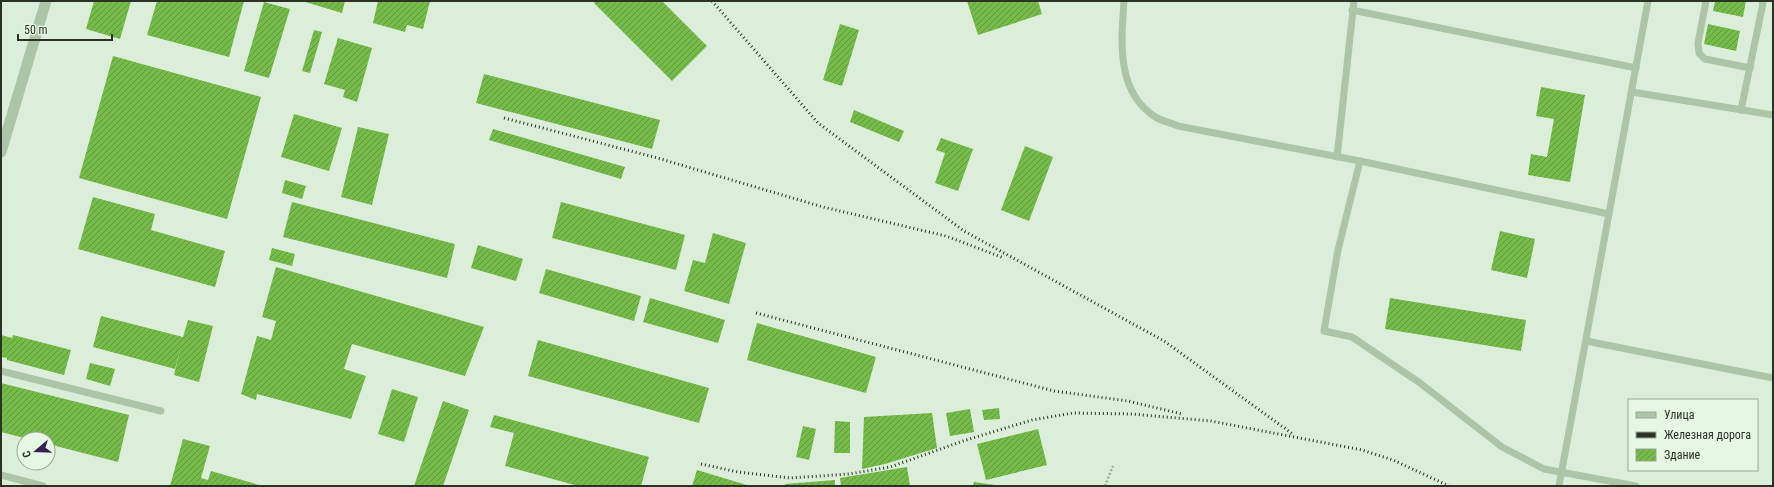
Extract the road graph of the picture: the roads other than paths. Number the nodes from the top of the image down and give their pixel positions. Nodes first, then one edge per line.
1 (46, 1) edge
2 (1124, 1) edge
3 (1354, 1) edge
4 (1648, 1) edge
5 (1706, 1) edge
6 (1762, 1) edge
7 (1352, 10) junction
8 (1636, 68) junction
9 (1750, 68) junction
10 (1632, 92) junction
11 (1741, 110) junction
12 (1773, 115) edge
13 (1, 152) edge
14 (1337, 157) junction
15 (1360, 161) junction
16 (1609, 214) junction
17 (1586, 340) junction
18 (1, 371) edge
19 (1773, 378) edge
20 (161, 411) dead end
21 (1562, 472) junction
22 (1, 474) edge
23 (43, 486) edge
24 (1559, 486) edge
25 (1636, 486) edge

1 - 13 street
2 - 14 lane
3 - 7 lane
4 - 8 lane
5 - 9 lane
6 - 9 lane
7 - 8 lane
7 - 14 lane
8 - 10 lane
9 - 11 lane
10 - 11 lane
10 - 16 lane
11 - 12 lane
14 - 15 lane
15 - 16 lane
15 - 21 lane
16 - 17 lane
17 - 19 lane
17 - 21 lane
18 - 20 lane
21 - 24 lane
21 - 25 lane
22 - 23 lane

